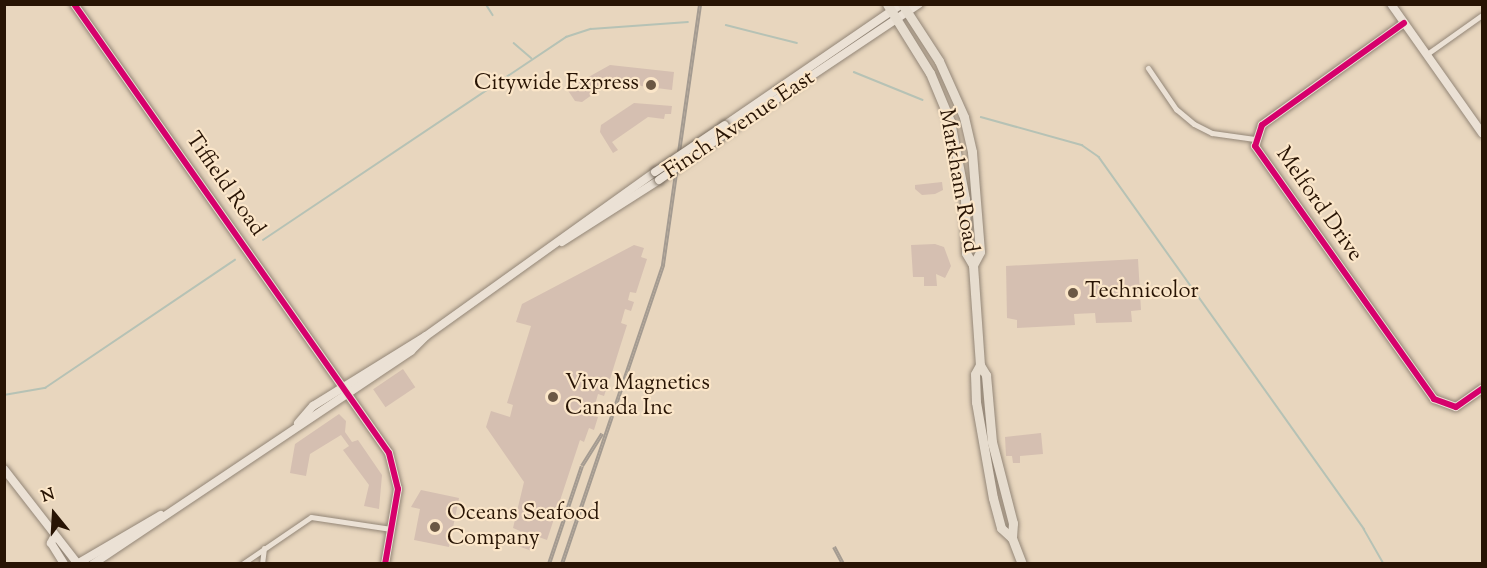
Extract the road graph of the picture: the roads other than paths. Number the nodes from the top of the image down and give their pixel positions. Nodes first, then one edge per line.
1 (74, 4) edge
2 (919, 4) edge
3 (1391, 4) edge
4 (904, 7) edge
5 (892, 12) edge
6 (1482, 15) edge
7 (1404, 23) junction
8 (1427, 54) junction
9 (1148, 68) dead end
10 (1482, 133) edge
11 (1254, 139) junction
12 (973, 265) junction
13 (1482, 389) edge
14 (346, 390) junction
15 (4, 469) edge
16 (161, 515) junction
17 (391, 529) junction
18 (54, 537) junction
19 (264, 548) junction
20 (78, 563) edge
21 (64, 564) edge
22 (93, 564) edge
23 (242, 564) edge
24 (262, 564) edge
25 (385, 564) edge
26 (1022, 564) edge

1 - 14 street, Tiffield Road
2 - 4 street, Finch Avenue East
3 - 7 street
4 - 5 street, Finch Avenue East
4 - 12 main road, Markham Road
5 - 12 main road, Markham Road
5 - 14 street, Finch Avenue East, bridge
6 - 8 street
7 - 8 street
7 - 11 street, Melford Drive
8 - 10 street
9 - 11 street
11 - 13 street, Melford Drive
12 - 26 main road, Markham Road
14 - 16 street, Finch Avenue East
14 - 17 street, Tiffield Road
15 - 18 street
16 - 20 street, Finch Avenue East
16 - 22 street, Finch Avenue East
17 - 19 street
17 - 25 street, Tiffield Road
18 - 20 street
18 - 21 street
19 - 23 street
19 - 24 street

